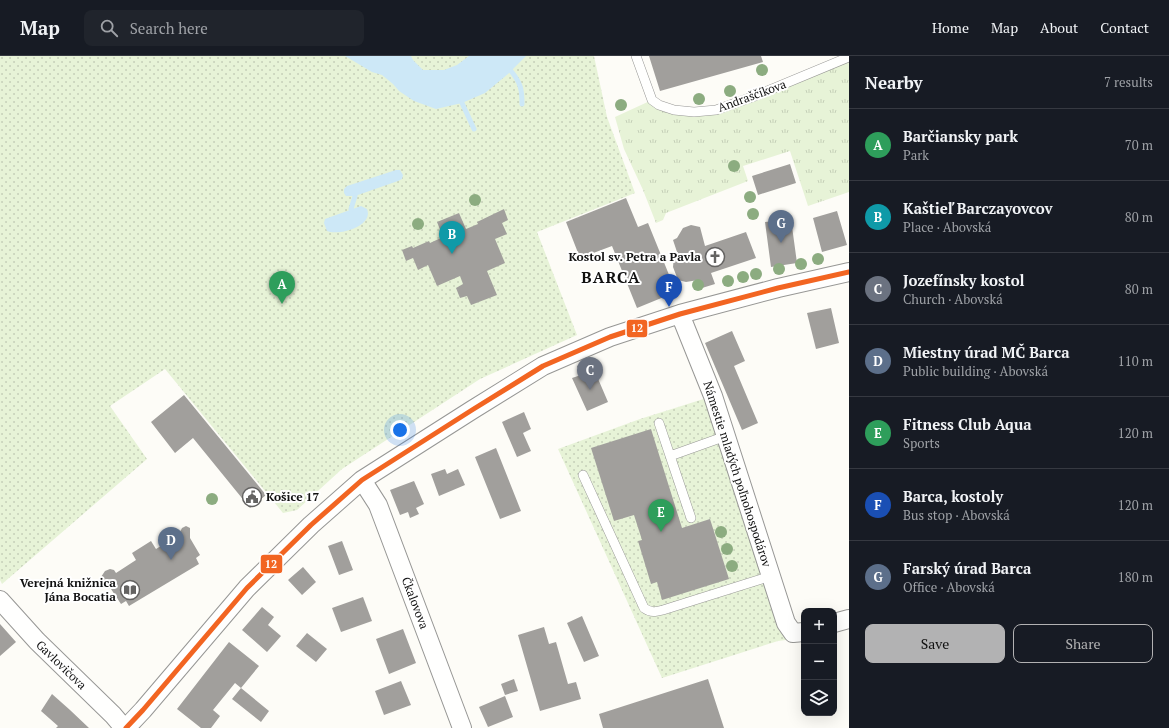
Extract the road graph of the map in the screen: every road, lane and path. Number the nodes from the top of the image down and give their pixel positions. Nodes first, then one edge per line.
1 (636, 56) edge
2 (849, 57) edge
3 (849, 272) edge
4 (680, 314) junction
5 (658, 424) dead end
6 (726, 436) junction
7 (670, 456) junction
8 (583, 475) dead end
9 (362, 480) junction
10 (691, 518) dead end
11 (771, 576) junction
12 (0, 600) edge
13 (849, 619) edge
14 (837, 622) edge
15 (798, 633) edge
16 (125, 728) edge
17 (462, 728) edge

1 - 2 lane, Andraščíkova
3 - 4 street
4 - 6 street, Námestie mladých poľnohospodárov
4 - 9 street
5 - 7 lane
6 - 7 lane
6 - 11 street, Námestie mladých poľnohospodárov
7 - 10 lane
8 - 11 lane
9 - 16 street
9 - 17 street, Čkalovova
11 - 15 street, Námestie mladých poľnohospodárov
12 - 16 street, Gavlovičova
13 - 14 street

